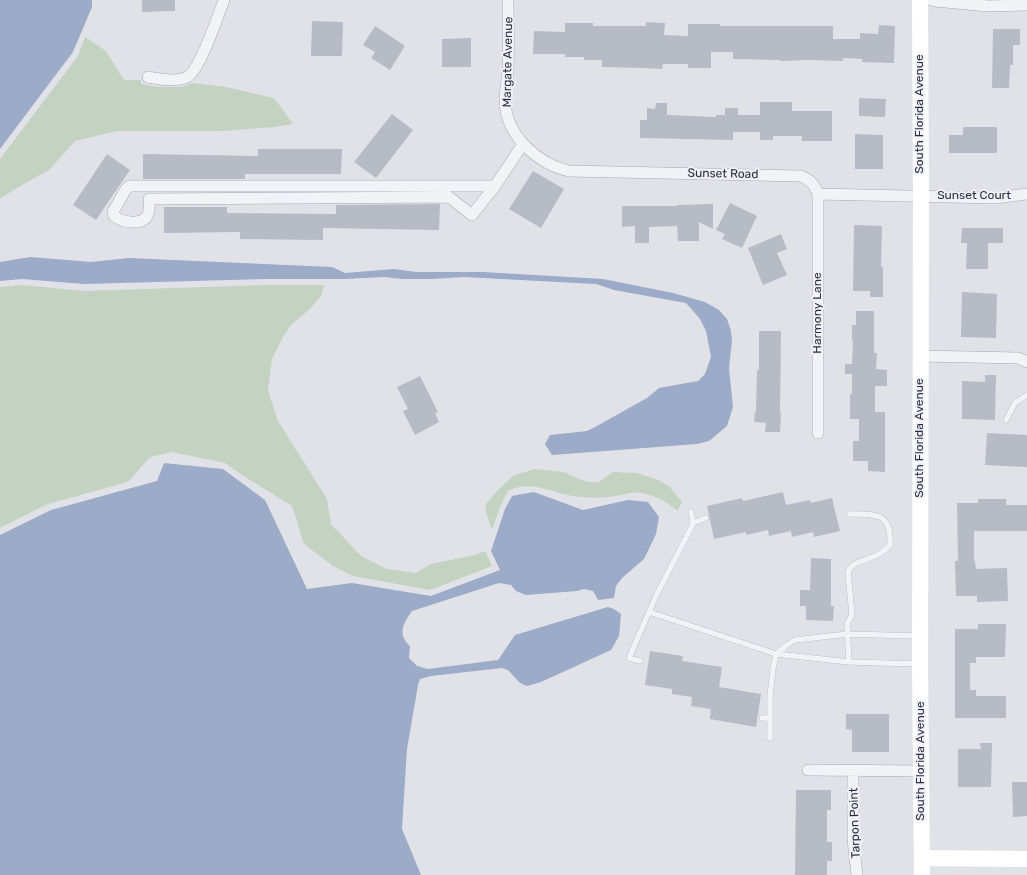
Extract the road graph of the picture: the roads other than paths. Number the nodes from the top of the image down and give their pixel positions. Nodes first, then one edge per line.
1 (224, 0) edge
2 (508, 0) edge
3 (920, 0) edge
4 (931, 0) edge
5 (1027, 5) edge
6 (148, 78) dead end
7 (523, 144) junction
8 (495, 186) junction
9 (818, 194) junction
10 (1027, 194) edge
11 (921, 196) junction
12 (920, 356) junction
13 (1027, 362) edge
14 (1027, 395) edge
15 (1006, 420) dead end
16 (818, 433) dead end
17 (690, 512) dead end
18 (849, 514) dead end
19 (706, 518) dead end
20 (693, 522) junction
21 (649, 612) junction
22 (848, 634) junction
23 (920, 636) junction
24 (776, 654) junction
25 (640, 661) dead end
26 (849, 662) junction
27 (920, 664) junction
28 (762, 718) dead end
29 (770, 718) junction
30 (770, 738) dead end
31 (808, 770) dead end
32 (853, 770) junction
33 (921, 771) junction
34 (922, 858) junction
35 (1027, 859) edge
36 (857, 875) edge
37 (922, 875) edge

1 - 6 street
2 - 7 street, Margate Avenue
3 - 11 street, South Florida Avenue
4 - 5 street
7 - 8 street
7 - 9 street, Sunset Road
8 - 8 street
9 - 11 street
9 - 16 street, Harmony Lane
10 - 11 street, Sunset Court
11 - 12 street, South Florida Avenue
12 - 13 street
12 - 23 street, South Florida Avenue
14 - 15 lane
17 - 20 lane
18 - 22 lane
19 - 20 lane
20 - 21 lane
21 - 24 lane
21 - 25 lane
22 - 23 lane
22 - 24 lane
22 - 26 lane
23 - 27 street, South Florida Avenue
24 - 26 lane
24 - 29 lane
26 - 27 lane
27 - 33 street, South Florida Avenue
28 - 29 lane
29 - 30 lane
31 - 32 street, Tarpon Point
32 - 33 street, Tarpon Point
32 - 36 street, Tarpon Point
33 - 34 street, South Florida Avenue
34 - 35 street
34 - 37 street, South Florida Avenue

